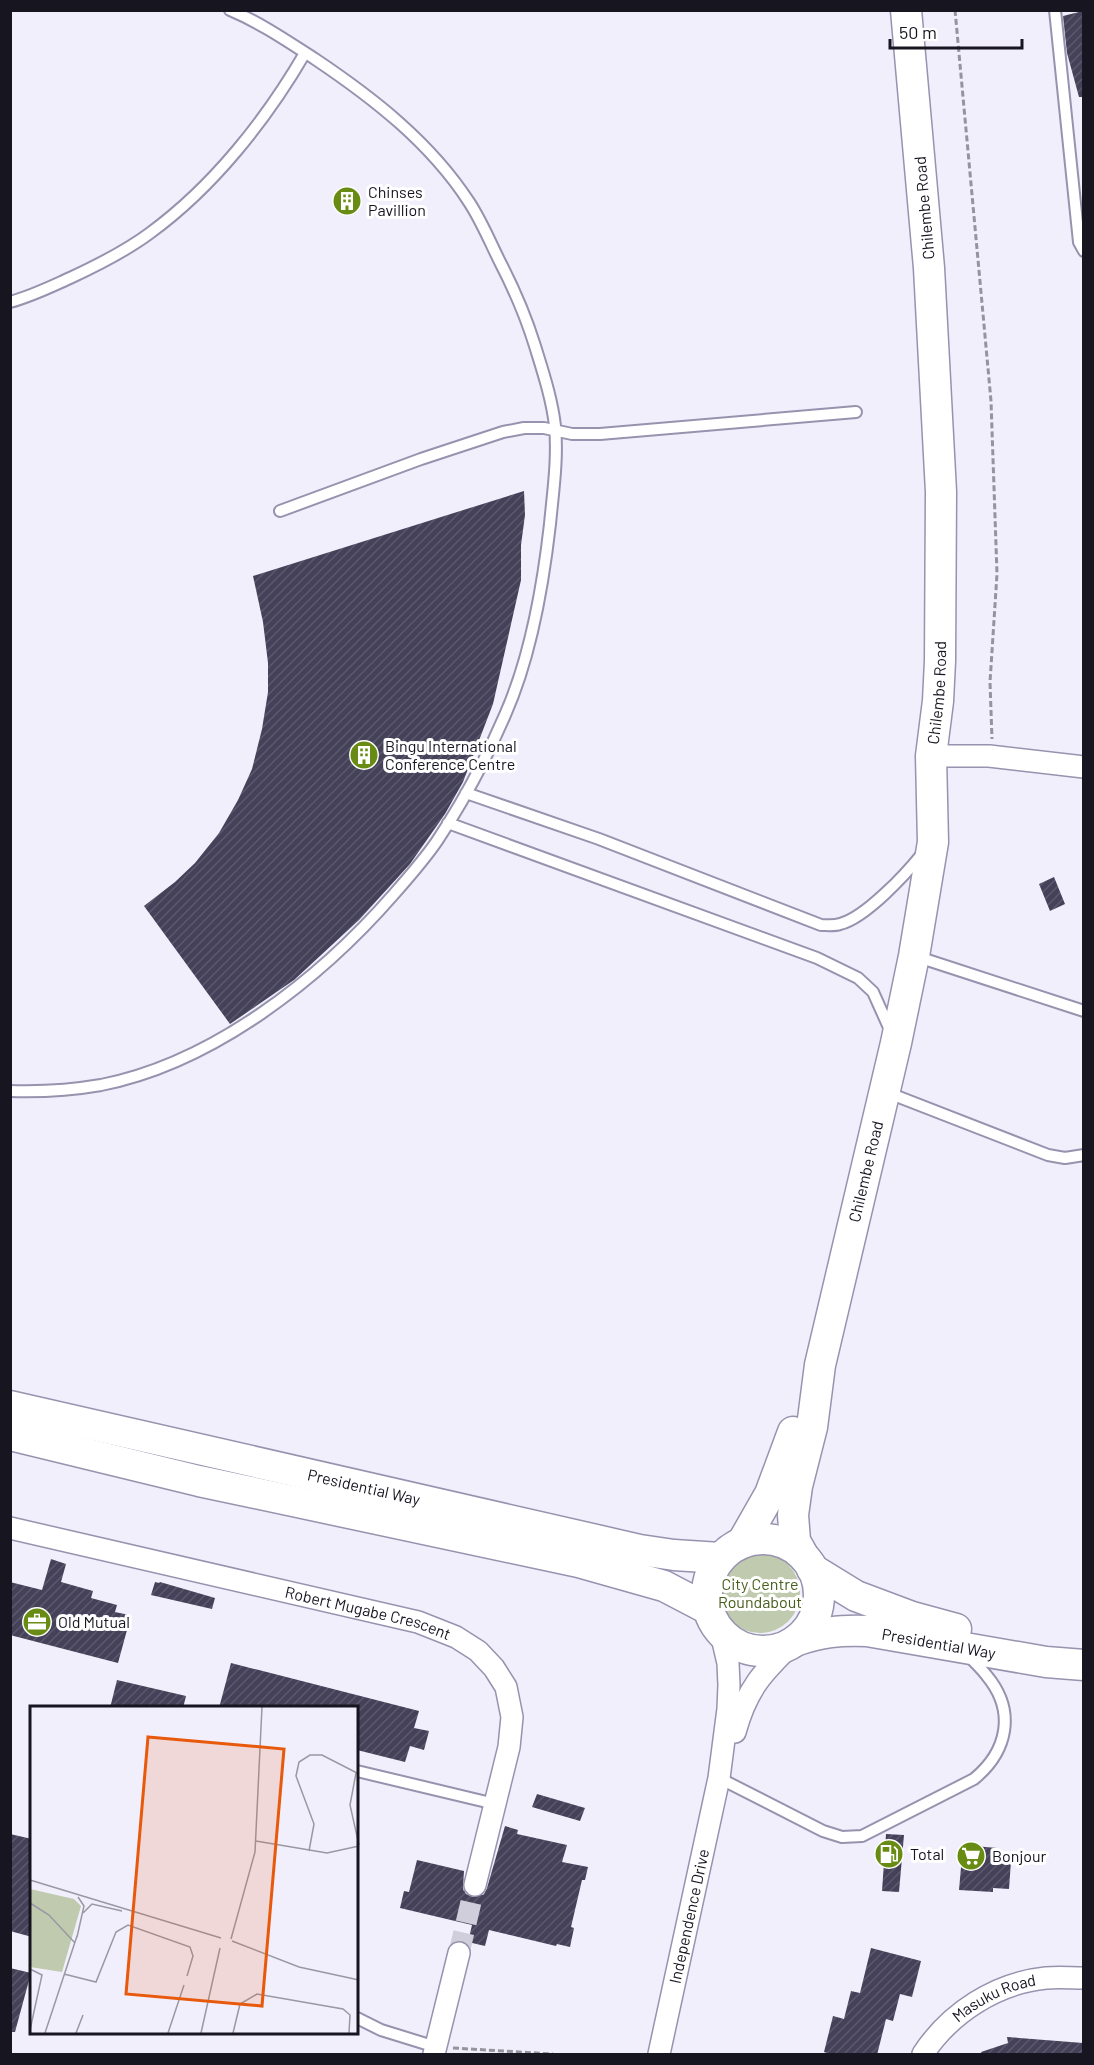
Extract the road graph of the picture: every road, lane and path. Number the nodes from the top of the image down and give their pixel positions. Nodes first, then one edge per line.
1 (230, 10) edge
2 (906, 10) edge
3 (955, 10) edge
4 (1055, 10) edge
5 (305, 52) junction
6 (1083, 251) edge
7 (10, 302) edge
8 (856, 412) dead end
9 (555, 431) junction
10 (280, 511) dead end
11 (931, 756) junction
12 (989, 756) junction
13 (1083, 767) edge
14 (466, 793) junction
15 (448, 823) junction
16 (933, 842) junction
17 (914, 956) junction
18 (1083, 1011) edge
19 (896, 1043) junction
20 (10, 1090) edge
21 (884, 1091) junction
22 (1083, 1155) edge
23 (820, 1365) junction
24 (10, 1406) edge
25 (10, 1435) edge
26 (10, 1528) edge
27 (731, 1551) junction
28 (808, 1563) junction
29 (715, 1621) junction
30 (795, 1641) junction
31 (961, 1648) junction
32 (358, 1771) edge
33 (719, 1778) junction
34 (495, 1804) junction
35 (476, 1885) tunnel mouth
36 (459, 1953) tunnel mouth
37 (1083, 1978) edge
38 (358, 2018) edge
39 (435, 2051) edge
40 (553, 2055) edge
41 (659, 2055) edge
42 (923, 2055) edge

1 - 5 lane
2 - 11 main road, Chilembe Road
3 - 12 path
4 - 6 lane
5 - 7 lane
5 - 9 lane
8 - 9 lane
9 - 10 lane
9 - 14 lane
11 - 12 street
11 - 16 main road, Chilembe Road
12 - 13 street
14 - 15 lane
14 - 16 lane
15 - 19 lane
15 - 20 lane
16 - 17 main road, Chilembe Road
17 - 18 lane
17 - 19 main road, Chilembe Road
19 - 21 main road, Chilembe Road
21 - 22 lane
21 - 23 main road, Chilembe Road
23 - 27 main road
23 - 28 main road
24 - 27 main road, Presidential Way
25 - 29 main road, Presidential Way
26 - 34 street, Robert Mugabe Crescent
27 - 28 main road
27 - 29 main road
28 - 30 main road
28 - 31 main road, Presidential Way
29 - 30 main road
29 - 33 street, Independence Drive
30 - 31 main road, Presidential Way
30 - 33 street, Independence Drive
31 - 33 lane
32 - 34 lane
33 - 41 street, Independence Drive
34 - 35 street, Robert Mugabe Crescent
36 - 39 street
37 - 42 street, Masuku Road
38 - 39 lane
39 - 40 path

